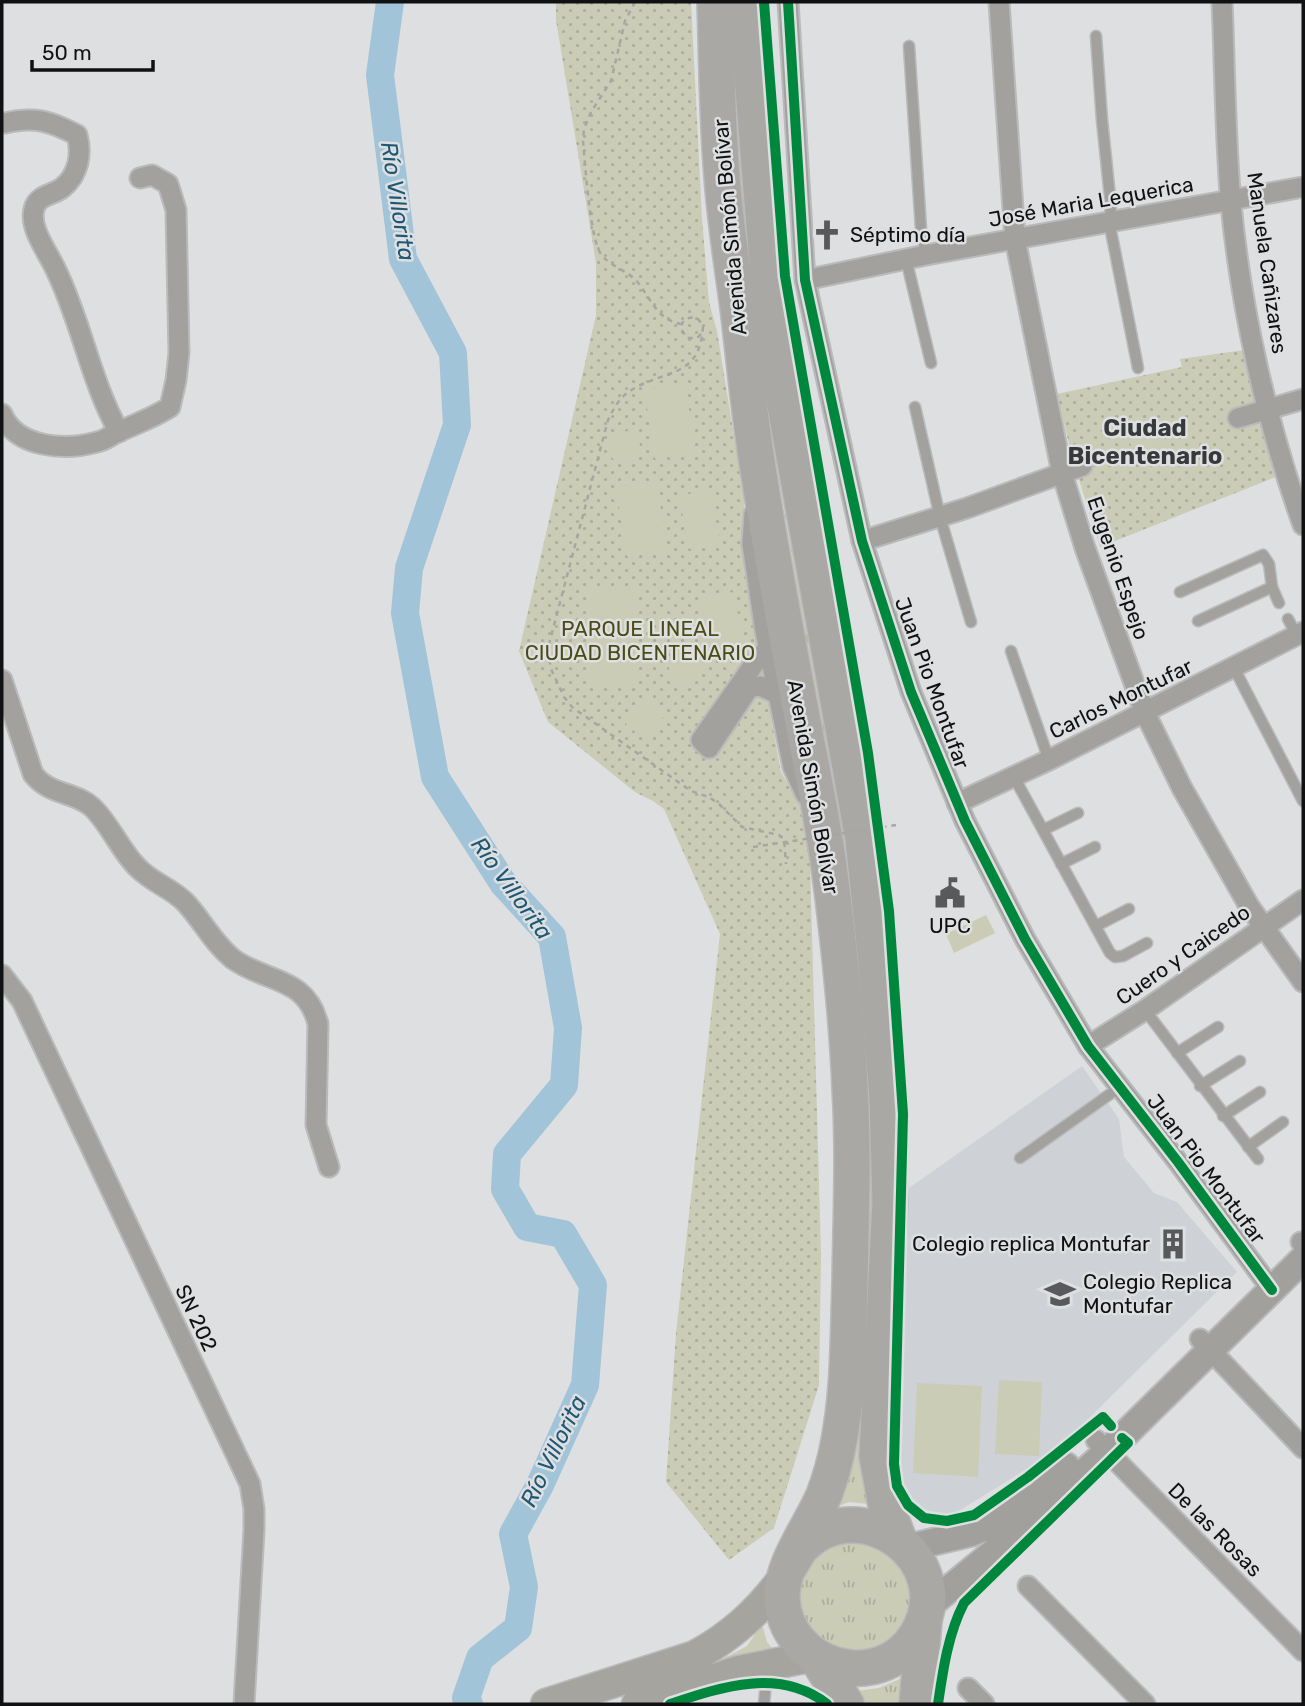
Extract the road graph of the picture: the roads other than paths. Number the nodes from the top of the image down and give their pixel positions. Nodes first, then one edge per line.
1 (715, 2) edge
2 (746, 2) edge
3 (788, 2) edge
4 (999, 2) edge
5 (1222, 2) edge
6 (1096, 36) dead end
7 (909, 46) dead end
8 (5, 123) dead end
9 (140, 178) dead end
10 (1303, 187) edge
11 (1231, 200) junction
12 (1109, 221) junction
13 (1015, 239) junction
14 (926, 255) junction
15 (906, 259) junction
16 (805, 279) junction
17 (932, 363) dead end
18 (1138, 368) dead end
19 (1303, 399) edge
20 (915, 407) dead end
21 (1268, 411) junction
22 (2, 415) edge
23 (1238, 418) dead end
24 (118, 432) junction
25 (1082, 466) dead end
26 (1062, 473) junction
27 (760, 485) junction
28 (940, 517) junction
29 (1303, 524) edge
30 (862, 541) junction
31 (1272, 587) junction
32 (1180, 592) dead end
33 (1279, 603) dead end
34 (1198, 621) dead end
35 (971, 622) dead end
36 (1296, 629) edge
37 (769, 648) junction
38 (1011, 651) dead end
39 (1234, 668) junction
40 (2, 680) edge
41 (780, 695) junction
42 (1144, 713) junction
43 (1049, 760) junction
44 (1014, 777) junction
45 (1303, 801) edge
46 (957, 803) junction
47 (1077, 813) dead end
48 (822, 827) junction
49 (1042, 830) junction
50 (1095, 847) dead end
51 (1061, 864) junction
52 (1303, 900) edge
53 (1129, 909) dead end
54 (1096, 926) junction
55 (1264, 927) junction
56 (1147, 943) dead end
57 (2, 975) edge
58 (1303, 982) edge
59 (1144, 1010) junction
60 (1218, 1027) dead end
61 (1088, 1046) junction
62 (1177, 1053) junction
63 (1240, 1061) dead end
64 (1121, 1086) junction
65 (1200, 1086) junction
66 (1260, 1092) dead end
67 (1223, 1116) junction
68 (1283, 1122) dead end
69 (1248, 1147) junction
70 (1020, 1158) dead end
71 (1258, 1159) dead end
72 (329, 1167) dead end
73 (1303, 1246) edge
74 (1268, 1284) junction
75 (1205, 1345) junction
76 (1101, 1446) junction
77 (1303, 1448) edge
78 (903, 1544) junction
79 (787, 1572) junction
80 (1028, 1586) dead end
81 (925, 1613) junction
82 (1303, 1651) edge
83 (815, 1657) junction
84 (767, 1664) junction
85 (700, 1669) junction
86 (968, 1688) dead end
87 (244, 1704) edge
88 (546, 1704) edge
89 (637, 1704) edge
90 (764, 1704) edge
91 (846, 1704) edge
92 (917, 1704) edge
93 (984, 1704) edge
94 (1145, 1704) edge

1 - 27 highway, Avenida Simón Bolívar
2 - 78 highway, Avenida Simón Bolívar
3 - 16 street, Juan Pio Montufar
4 - 13 street, Eugenio Espejo
5 - 11 street, Manuela Cañizares
6 - 12 lane
7 - 14 lane
8 - 24 street
9 - 24 street
10 - 11 street, José Maria Lequerica
11 - 12 street, José Maria Lequerica
11 - 21 street, Manuela Cañizares
12 - 13 street, José Maria Lequerica
12 - 18 lane
13 - 14 street, José Maria Lequerica
13 - 26 street, Eugenio Espejo
14 - 15 street, José Maria Lequerica
15 - 16 street, José Maria Lequerica
15 - 17 lane
16 - 30 street, Juan Pio Montufar
19 - 21 street
20 - 28 lane
21 - 23 street
21 - 29 street, Manuela Cañizares
22 - 24 street
25 - 26 street
26 - 28 street
26 - 42 street, Eugenio Espejo
27 - 37 street
27 - 48 highway, Avenida Simón Bolívar
28 - 30 street
28 - 35 lane
30 - 46 street, Juan Pio Montufar
31 - 32 lane
31 - 33 lane
31 - 34 lane
36 - 39 street, Carlos Montufar
37 - 41 street
37 - 41 street
38 - 43 lane
39 - 42 street, Carlos Montufar
39 - 45 lane
40 - 72 street
41 - 48 street
42 - 43 street, Carlos Montufar
42 - 55 street, Eugenio Espejo
43 - 44 street, Carlos Montufar
44 - 46 street, Carlos Montufar
44 - 49 lane
46 - 61 street, Juan Pio Montufar
47 - 49 lane
48 - 79 highway, Avenida Simón Bolívar
49 - 51 lane
50 - 51 lane
51 - 54 lane
52 - 55 street, Cuero y Caicedo
53 - 54 lane
54 - 56 lane
55 - 58 street, Eugenio Espejo
55 - 59 street, Cuero y Caicedo
57 - 87 street, SN 202
59 - 61 street, Cuero y Caicedo
59 - 62 lane
60 - 62 lane
61 - 64 street, Juan Pio Montufar
62 - 65 lane
63 - 65 lane
64 - 70 lane
64 - 74 street, Juan Pio Montufar
65 - 67 lane
66 - 67 lane
67 - 69 lane
68 - 69 lane
69 - 71 lane
73 - 74 street
74 - 75 street
75 - 76 street
75 - 77 street
76 - 78 street
76 - 81 street
76 - 82 street, De las Rosas
78 - 79 highway
78 - 81 highway, Avenida Simón Bolívar
79 - 83 highway, Avenida Simón Bolívar
79 - 85 main road
80 - 94 street
81 - 83 highway, Avenida Simón Bolívar
81 - 92 highway, Avenida Simón Bolívar
83 - 84 main road
83 - 91 highway, Avenida Simón Bolívar
84 - 85 main road
84 - 90 lane
85 - 88 main road
85 - 89 main road
86 - 93 street

